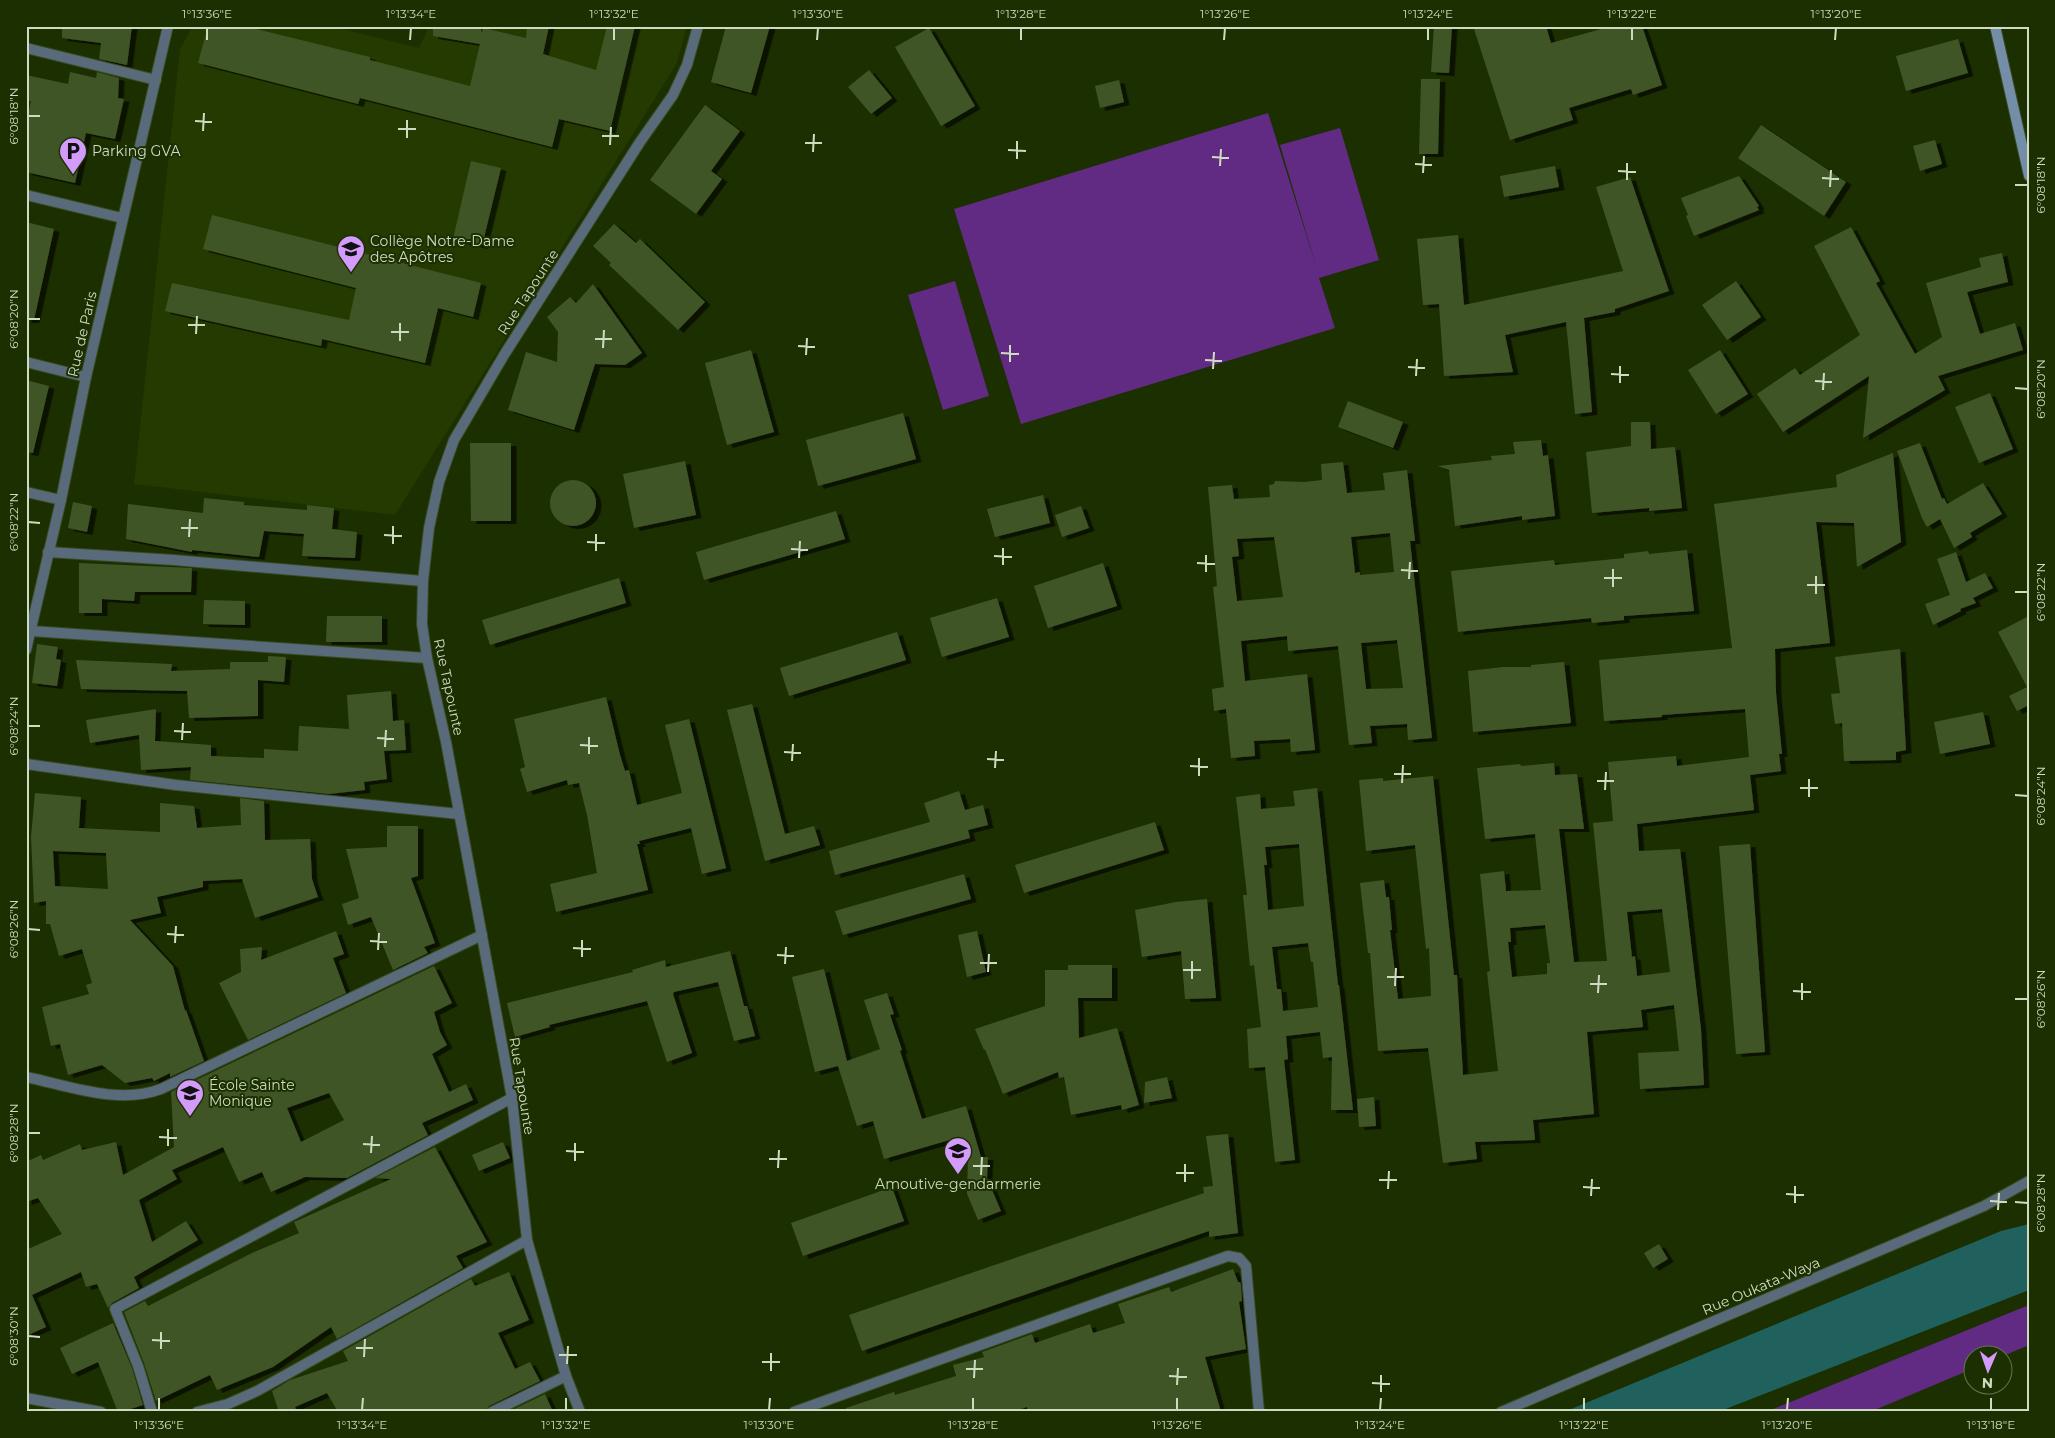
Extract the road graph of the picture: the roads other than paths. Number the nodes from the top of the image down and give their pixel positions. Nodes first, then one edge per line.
1 (168, 26) edge
2 (698, 26) edge
3 (1995, 26) edge
4 (26, 48) edge
5 (156, 80) junction
6 (2026, 153) edge
7 (2029, 176) edge
8 (26, 195) edge
9 (122, 218) junction
10 (26, 362) edge
11 (86, 377) junction
12 (26, 492) edge
13 (61, 500) junction
14 (48, 552) junction
15 (423, 582) junction
16 (31, 631) junction
17 (26, 650) edge
18 (427, 658) junction
19 (26, 764) edge
20 (459, 814) junction
21 (482, 935) junction
22 (26, 1077) edge
23 (512, 1098) junction
24 (2029, 1181) edge
25 (526, 1240) junction
26 (566, 1376) junction
27 (26, 1398) edge
28 (228, 1404) junction
29 (101, 1412) edge
30 (152, 1412) edge
31 (197, 1412) edge
32 (216, 1412) edge
33 (492, 1412) edge
34 (580, 1412) edge
35 (794, 1412) edge
36 (1260, 1412) edge
37 (1501, 1412) edge

1 - 5 street, Rue de Paris
2 - 15 street, Rue Tapounte
3 - 6 main road
4 - 5 street
5 - 9 street, Rue de Paris
6 - 7 main road
8 - 9 street
9 - 11 street, Rue de Paris
10 - 11 street
11 - 13 street, Rue de Paris
12 - 13 street
13 - 14 street, Rue de Paris
14 - 15 street
14 - 16 street, Rue de Paris
15 - 18 street, Rue Tapounte
16 - 17 street, Rue de Paris
16 - 18 street
18 - 20 street, Rue Tapounte
19 - 20 street
20 - 21 street, Rue Tapounte
21 - 22 street
21 - 23 street, Rue Tapounte
23 - 25 street, Rue Tapounte
23 - 30 street
24 - 37 street, Rue Oukata-Waya
25 - 26 street, Rue Tapounte
25 - 28 street
26 - 33 street
26 - 34 street, Rue Tapounte
27 - 29 street
28 - 31 street
28 - 32 street
35 - 36 street

